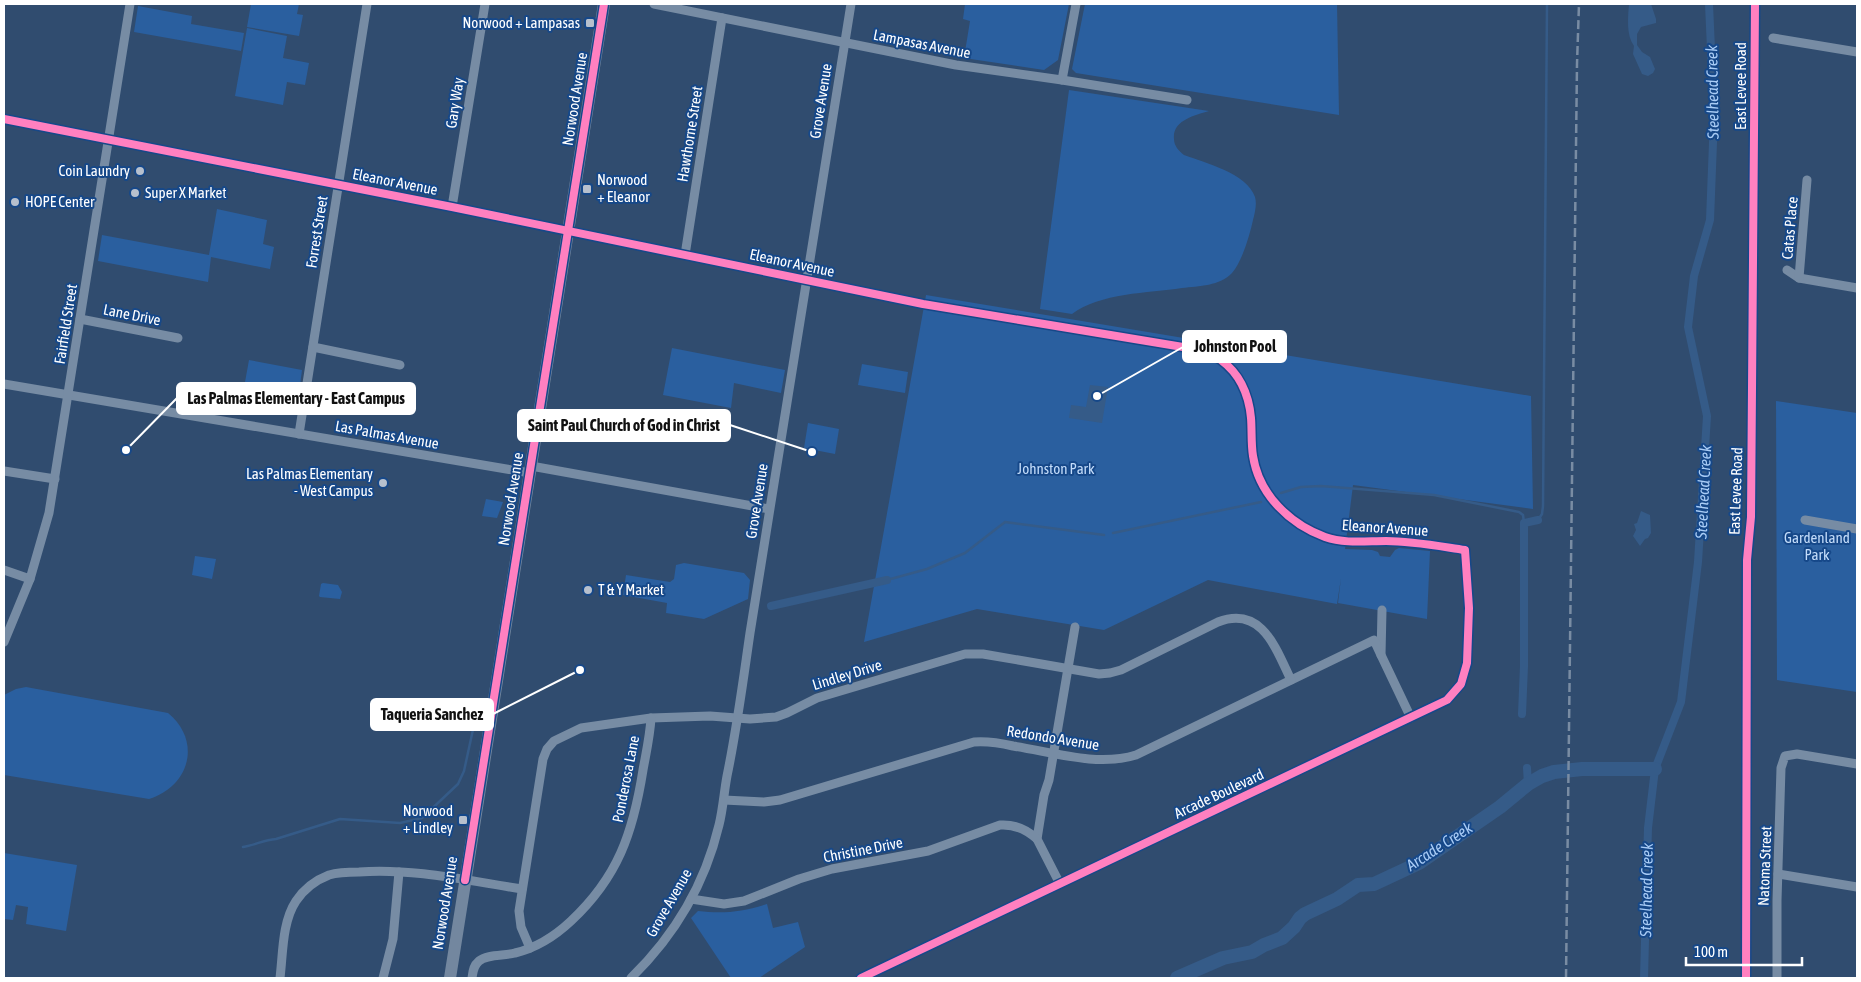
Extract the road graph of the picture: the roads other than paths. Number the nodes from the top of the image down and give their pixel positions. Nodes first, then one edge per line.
1 (130, 4) edge
2 (367, 4) edge
3 (485, 4) edge
4 (604, 4) edge
5 (654, 4) edge
6 (851, 4) edge
7 (1076, 4) edge
8 (722, 18) junction
9 (1773, 38) dead end
10 (844, 42) junction
11 (1857, 52) edge
12 (1062, 80) junction
13 (1187, 100) dead end
14 (4, 119) edge
15 (109, 140) junction
16 (1807, 180) dead end
17 (338, 185) junction
18 (452, 207) junction
19 (568, 231) junction
20 (685, 255) junction
21 (1787, 270) dead end
22 (1799, 278) junction
23 (806, 280) junction
24 (1857, 288) edge
25 (80, 319) junction
26 (178, 338) dead end
27 (313, 347) junction
28 (400, 365) dead end
29 (4, 384) edge
30 (68, 395) junction
31 (299, 434) junction
32 (530, 469) junction
33 (4, 471) edge
34 (55, 479) junction
35 (770, 509) junction
36 (1805, 520) dead end
37 (1857, 529) edge
38 (1465, 550) joint
39 (4, 570) edge
40 (30, 579) junction
41 (1382, 610) dead end
42 (1075, 626) dead end
43 (4, 642) edge
44 (1381, 655) junction
45 (1068, 668) junction
46 (1291, 680) junction
47 (651, 718) junction
48 (738, 718) junction
49 (1411, 718) junction
50 (1054, 753) junction
51 (1857, 764) edge
52 (724, 800) junction
53 (1037, 839) junction
54 (399, 872) junction
55 (1778, 874) junction
56 (465, 880) junction
57 (1060, 884) junction
58 (1857, 887) edge
59 (522, 889) junction
60 (691, 899) junction
61 (530, 948) junction
62 (472, 975) edge
63 (280, 978) edge
64 (383, 978) edge
65 (450, 978) edge
66 (631, 978) edge
67 (861, 978) edge
68 (1777, 978) edge

1 - 15 street, Fairfield Street
2 - 17 street, Forrest Street
3 - 18 street, Gary Way
4 - 19 main road, Norwood Avenue
5 - 8 street, Lampasas Avenue
6 - 10 street, Grove Avenue
7 - 12 street
8 - 10 street, Lampasas Avenue
8 - 20 street, Hawthorne Street
9 - 11 street
10 - 12 street, Lampasas Avenue
10 - 23 street, Grove Avenue
12 - 13 street, Lampasas Avenue
14 - 15 street, Eleanor Avenue
15 - 17 street, Eleanor Avenue
15 - 25 street, Fairfield Street
16 - 22 street, Catas Place
17 - 18 street, Eleanor Avenue
17 - 27 street, Forrest Street
18 - 19 street, Eleanor Avenue
19 - 20 street, Eleanor Avenue
19 - 32 main road, Norwood Avenue
20 - 23 street, Eleanor Avenue
21 - 22 street
22 - 24 street
23 - 35 street, Grove Avenue
23 - 38 street, Eleanor Avenue
25 - 26 street, Lane Drive
25 - 30 street, Fairfield Street
27 - 28 street
27 - 31 street, Forrest Street
29 - 30 street, Las Palmas Avenue
30 - 31 street, Las Palmas Avenue
30 - 34 street, Fairfield Street
31 - 32 street, Las Palmas Avenue
32 - 35 street, Las Palmas Avenue
32 - 56 main road, Norwood Avenue
33 - 34 street
34 - 40 street, Fairfield Street
35 - 48 street, Grove Avenue
36 - 37 street
38 - 49 street, Arcade Boulevard
39 - 40 street
40 - 43 street, Fairfield Street
41 - 44 street
42 - 45 street
44 - 46 street, Redondo Avenue
44 - 49 street
45 - 46 street, Lindley Drive
45 - 48 street, Lindley Drive
45 - 50 street
46 - 50 street, Redondo Avenue
47 - 48 street, Lindley Drive
47 - 59 street, Lindley Drive
47 - 61 street, Ponderosa Lane
48 - 52 street, Grove Avenue
49 - 57 street, Arcade Boulevard
50 - 52 street, Redondo Avenue
50 - 53 street
51 - 55 street, Natoma Street
52 - 60 street, Grove Avenue
53 - 57 street
53 - 60 street, Christine Drive
54 - 56 street
54 - 63 street
54 - 64 street
55 - 58 street
55 - 68 street, Natoma Street
56 - 59 street
56 - 65 main road, Norwood Avenue
57 - 67 street, Arcade Boulevard
59 - 61 street, Lindley Drive
60 - 66 street, Grove Avenue
61 - 62 street, Ponderosa Lane

